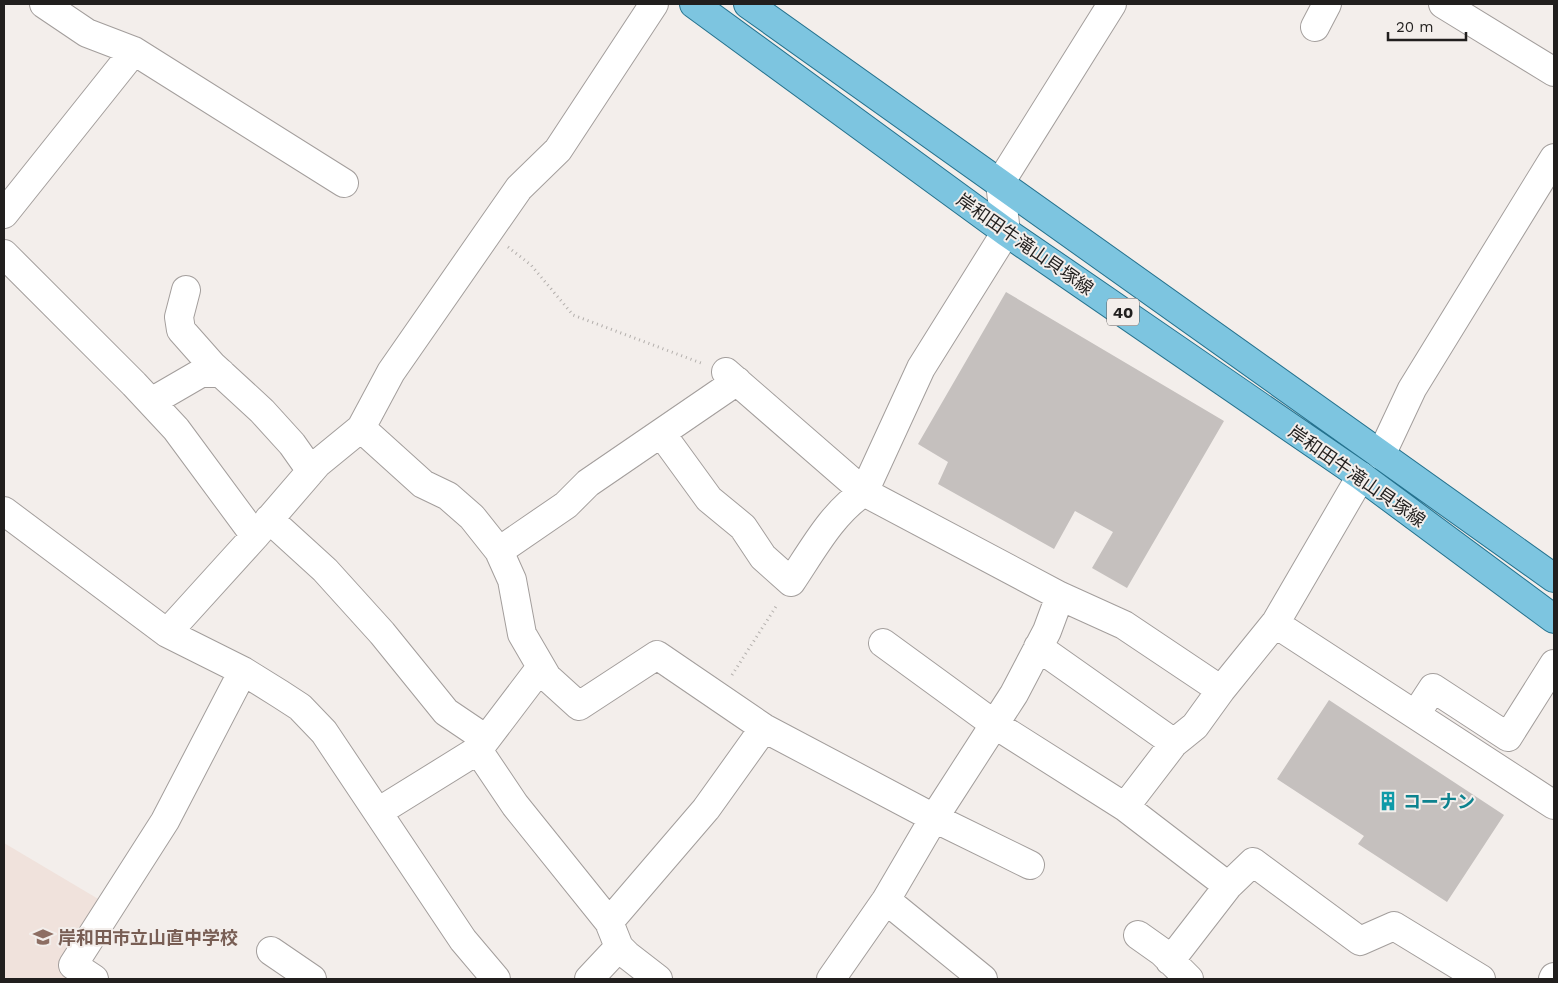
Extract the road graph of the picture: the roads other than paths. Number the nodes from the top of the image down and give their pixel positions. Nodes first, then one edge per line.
1 (44, 4) edge
2 (654, 4) edge
3 (694, 4) edge
4 (748, 4) edge
5 (1112, 4) edge
6 (1443, 4) edge
7 (134, 51) junction
8 (1554, 72) edge
9 (1554, 158) edge
10 (344, 183) dead end
11 (1000, 183) junction
12 (4, 214) edge
13 (1006, 232) junction
14 (4, 254) edge
15 (186, 290) dead end
16 (221, 373) junction
17 (151, 402) junction
18 (361, 428) junction
19 (661, 433) junction
20 (1381, 455) junction
21 (311, 471) junction
22 (1361, 476) junction
23 (864, 492) junction
24 (4, 511) edge
25 (262, 527) junction
26 (499, 551) junction
27 (1554, 578) edge
28 (1060, 596) junction
29 (1554, 619) edge
30 (1276, 622) junction
31 (167, 633) junction
32 (883, 643) dead end
33 (1038, 648) junction
34 (1554, 664) edge
35 (542, 667) junction
36 (243, 671) junction
37 (1221, 690) junction
38 (1416, 714) junction
39 (994, 724) junction
40 (764, 728) junction
41 (1174, 743) junction
42 (482, 745) junction
43 (1554, 805) edge
44 (1125, 807) junction
45 (378, 812) junction
46 (934, 818) junction
47 (1030, 865) dead end
48 (1228, 886) junction
49 (886, 900) junction
50 (609, 922) junction
51 (1138, 935) dead end
52 (619, 947) junction
53 (271, 951) dead end
54 (1179, 970) edge
55 (94, 979) edge
56 (312, 979) edge
57 (496, 979) edge
58 (589, 979) edge
59 (658, 979) edge
60 (831, 979) edge
61 (983, 979) edge
62 (1480, 979) edge

1 - 7 street
2 - 18 street
3 - 13 main road, 岸和田牛滝山貝塚線 / 40
4 - 11 main road, 岸和田牛滝山貝塚線 / 40
5 - 11 street
6 - 8 street
7 - 10 street
7 - 12 street
9 - 20 street
11 - 13 street
11 - 20 main road, 岸和田牛滝山貝塚線 / 40
13 - 22 main road, 岸和田牛滝山貝塚線 / 40
13 - 23 street
14 - 17 street
15 - 16 street
16 - 17 street
16 - 21 street
17 - 25 street
18 - 21 street
18 - 26 street
19 - 23 street
19 - 23 street
19 - 26 street
20 - 27 main road, 岸和田牛滝山貝塚線 / 40
21 - 25 street
22 - 29 main road, 岸和田牛滝山貝塚線 / 40
22 - 30 street
23 - 28 street
24 - 31 street
25 - 31 street
25 - 42 street
26 - 35 street
28 - 33 street
28 - 37 street
30 - 37 street
30 - 38 street
31 - 36 street
32 - 39 street
33 - 39 street
33 - 41 street
34 - 38 street
35 - 40 street
35 - 42 street
36 - 45 street
36 - 55 street
37 - 41 street
38 - 43 street
39 - 44 street
39 - 46 street
40 - 46 street
40 - 50 street
41 - 44 street
42 - 45 street
42 - 50 street
44 - 48 street
45 - 57 street
46 - 47 street
46 - 49 street
48 - 54 street
48 - 62 street
49 - 60 street
49 - 61 street
50 - 52 street
51 - 54 street
52 - 58 street
52 - 59 street
53 - 56 street

